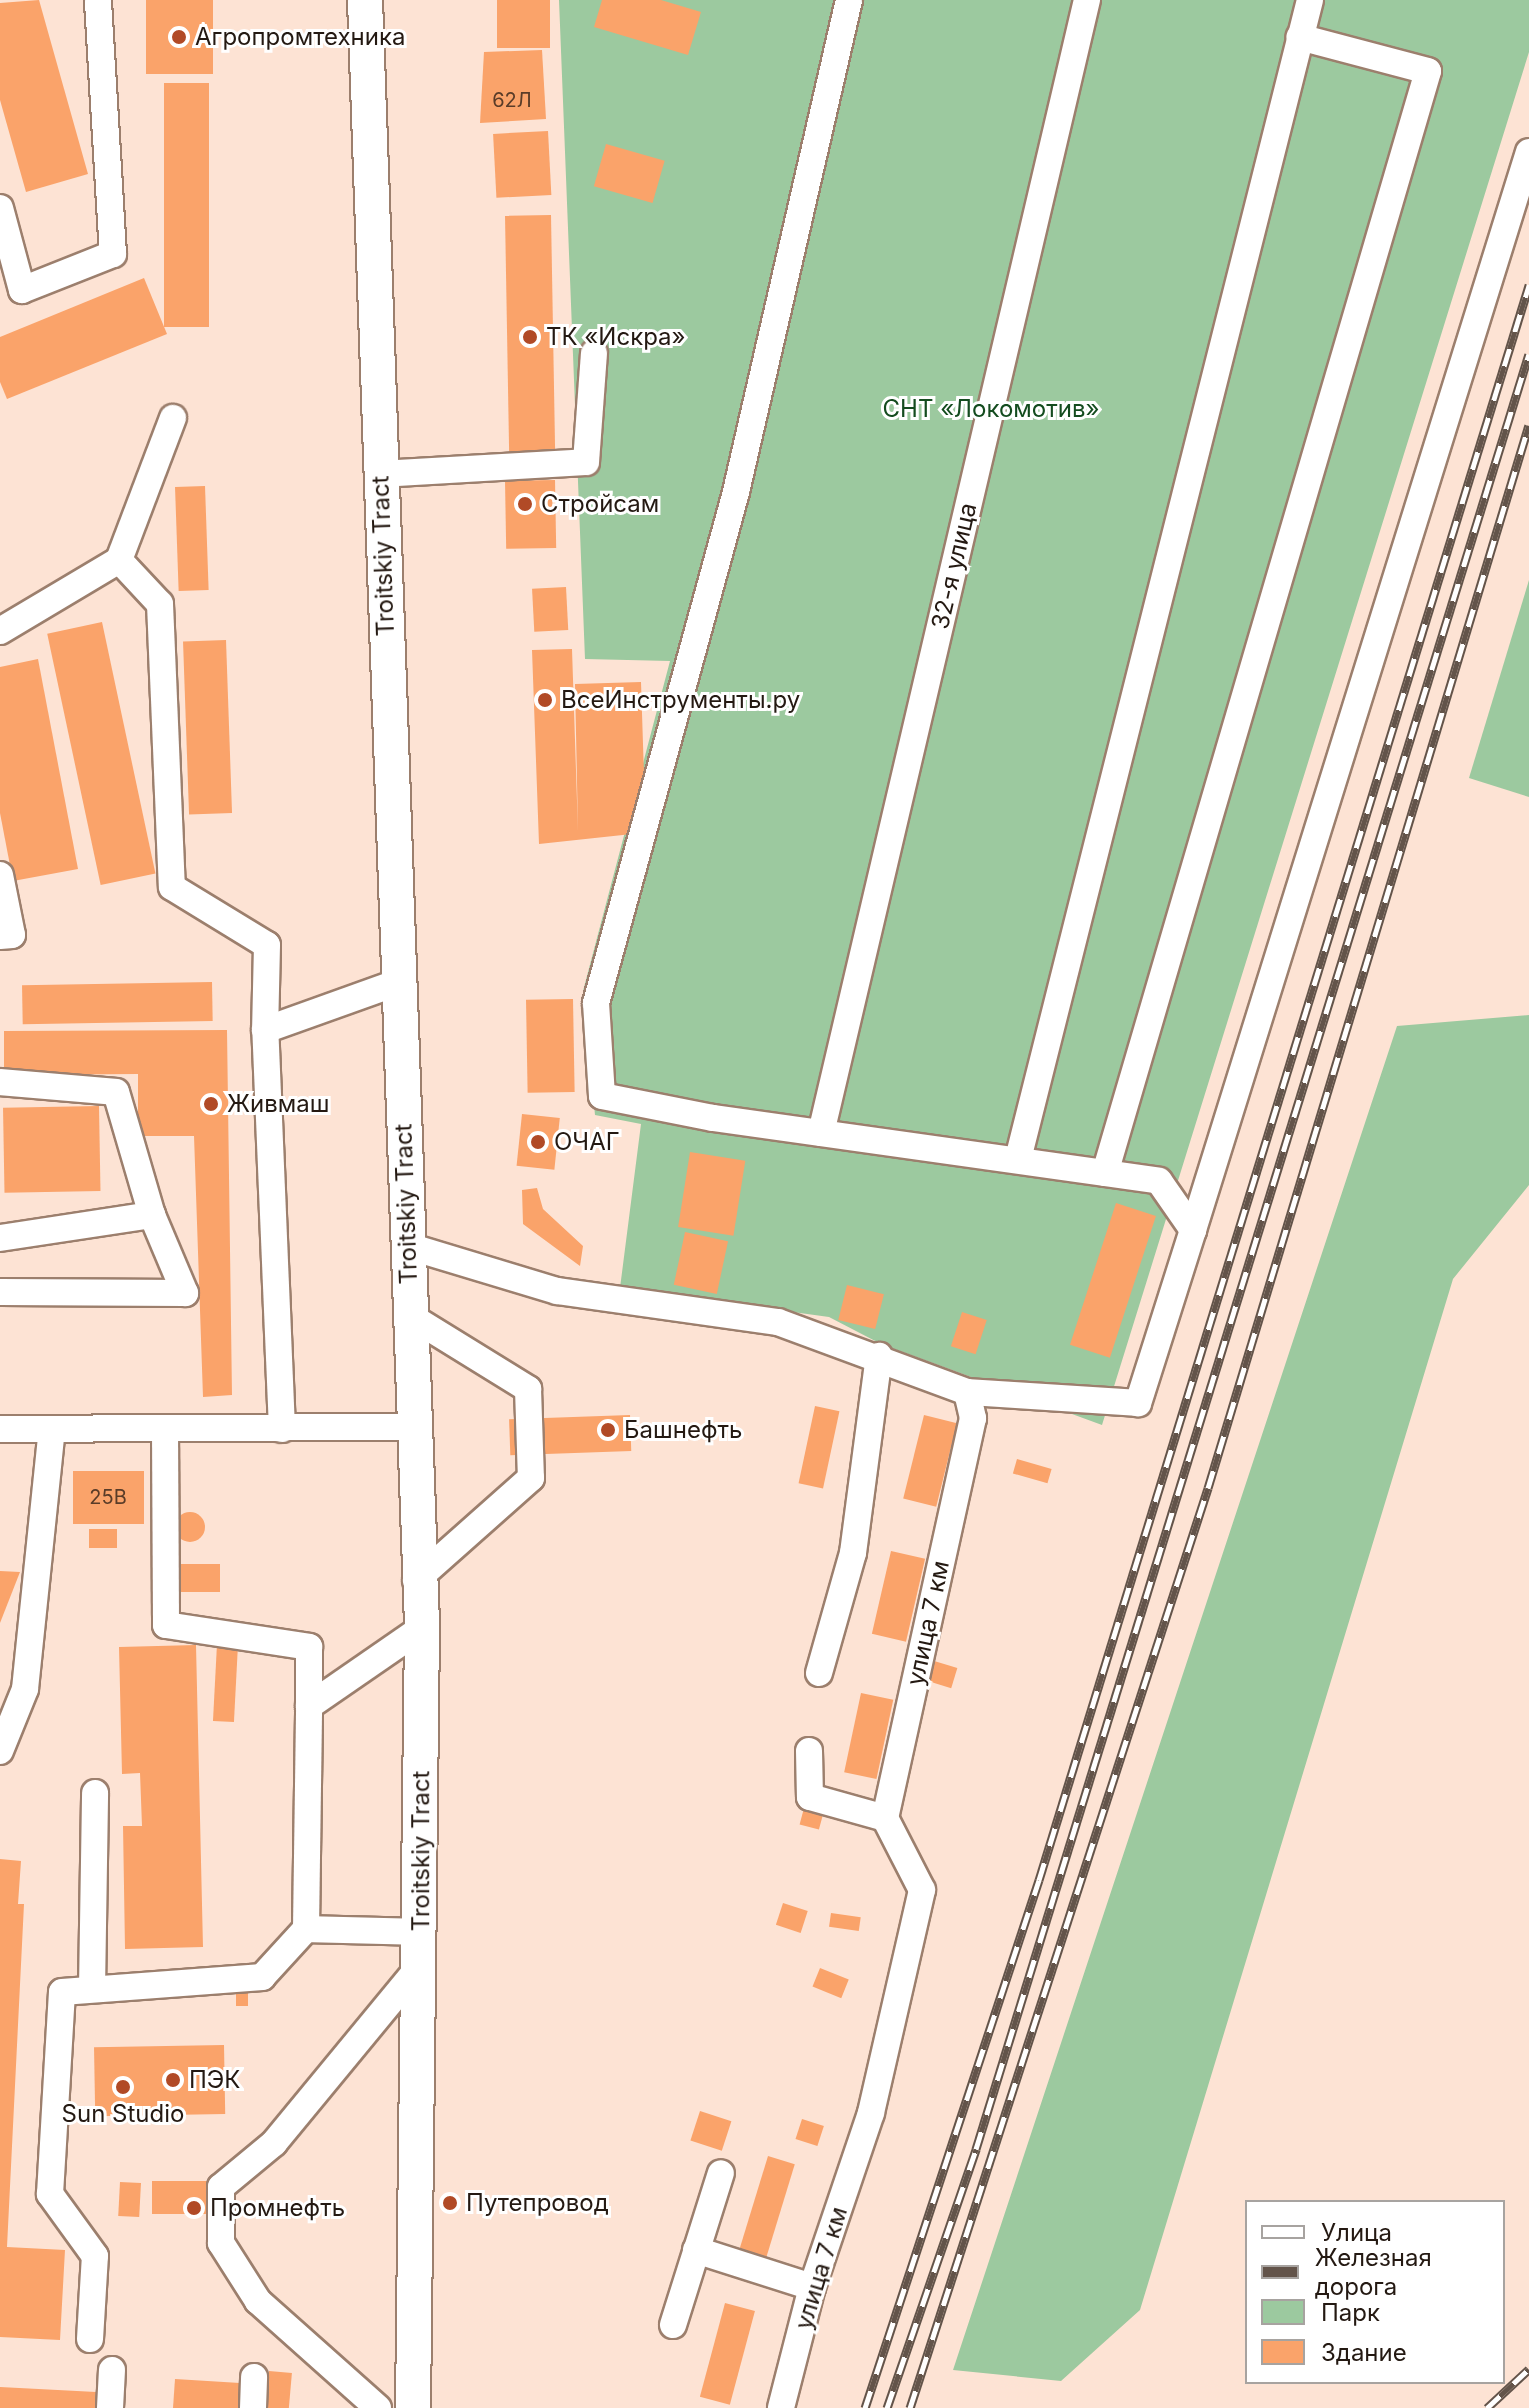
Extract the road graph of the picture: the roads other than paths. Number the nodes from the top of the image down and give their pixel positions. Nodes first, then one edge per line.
1 (98, 0) edge
2 (365, 0) edge
3 (849, 0) edge
4 (1087, 0) edge
5 (1310, 0) edge
6 (1299, 37) junction
7 (1529, 152) edge
8 (0, 208) edge
9 (594, 353) dead end
10 (173, 418) dead end
11 (380, 474) junction
12 (119, 560) junction
13 (0, 631) edge
14 (0, 875) edge
15 (0, 936) edge
16 (396, 983) junction
17 (265, 1030) junction
18 (0, 1082) edge
19 (821, 1133) junction
20 (1018, 1159) junction
21 (1105, 1173) junction
22 (152, 1215) junction
23 (1193, 1230) junction
24 (0, 1238) edge
25 (408, 1246) junction
26 (0, 1292) edge
27 (410, 1316) junction
28 (879, 1356) junction
29 (967, 1392) junction
30 (411, 1427) junction
31 (0, 1429) edge
32 (52, 1429) junction
33 (165, 1429) junction
34 (282, 1429) junction
35 (416, 1580) junction
36 (422, 1628) junction
37 (819, 1673) dead end
38 (309, 1706) junction
39 (0, 1751) edge
40 (809, 1751) dead end
41 (95, 1793) dead end
42 (885, 1818) junction
43 (306, 1929) junction
44 (421, 1932) junction
45 (420, 1966) junction
46 (92, 1989) junction
47 (721, 2173) dead end
48 (696, 2250) junction
49 (812, 2287) junction
50 (673, 2325) dead end
51 (90, 2339) dead end
52 (112, 2370) dead end
53 (254, 2377) dead end
54 (110, 2408) edge
55 (253, 2408) edge
56 (378, 2408) edge
57 (413, 2408) edge
58 (781, 2408) edge

1 - 8 street
2 - 11 main road, Troitskiy Tract
3 - 19 street
4 - 19 street, 32-я улица
5 - 6 street
6 - 20 street
6 - 21 street
7 - 23 street
9 - 11 street
10 - 12 street
11 - 16 main road, Troitskiy Tract
12 - 13 street
12 - 17 street
14 - 15 street
16 - 17 street
16 - 25 main road, Troitskiy Tract
17 - 34 street
18 - 22 street
19 - 20 street
20 - 21 street
21 - 23 street
22 - 24 street
22 - 26 street
23 - 29 street
25 - 27 main road, Troitskiy Tract
25 - 28 street
27 - 30 main road, Troitskiy Tract
27 - 35 street
28 - 29 street
28 - 37 street
29 - 42 street, улица 7 км
30 - 34 street
30 - 35 main road, Troitskiy Tract
31 - 32 street
32 - 33 street
32 - 39 street
33 - 34 street
33 - 38 street
35 - 36 main road, Troitskiy Tract
36 - 38 street
36 - 44 main road, Troitskiy Tract
38 - 43 street
40 - 42 street
41 - 46 street
42 - 49 street, улица 7 км
43 - 44 street
43 - 46 street
44 - 45 main road, Troitskiy Tract
45 - 56 street
45 - 57 main road, Troitskiy Tract
46 - 51 street
47 - 48 street
48 - 49 street
48 - 50 street
49 - 58 street, улица 7 км
52 - 54 street
53 - 55 street

